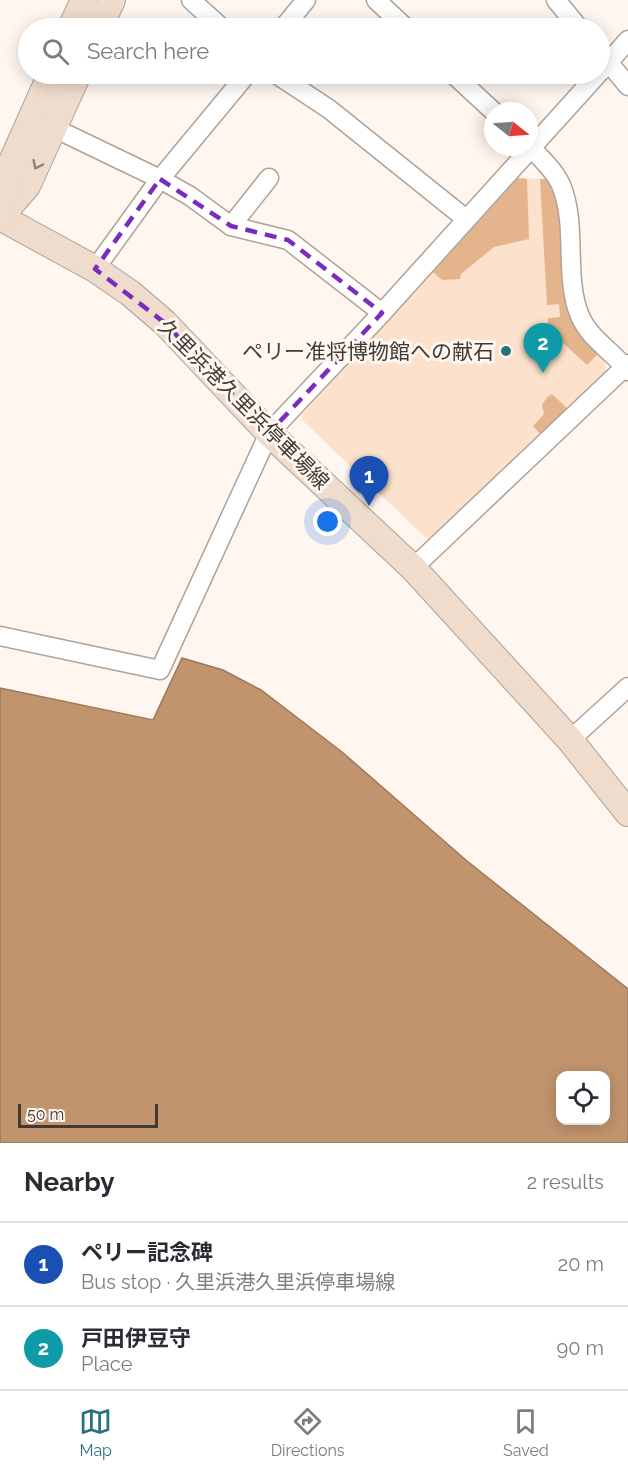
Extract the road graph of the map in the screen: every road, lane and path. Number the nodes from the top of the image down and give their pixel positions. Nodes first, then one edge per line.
1 (84, 0) edge
2 (112, 0) edge
3 (191, 0) edge
4 (306, 0) edge
5 (376, 0) edge
6 (556, 0) edge
7 (76, 18) edge
8 (104, 18) edge
9 (211, 18) edge
10 (292, 18) edge
11 (395, 18) edge
12 (571, 18) edge
13 (628, 40) edge
14 (610, 57) edge
15 (610, 72) edge
16 (47, 84) edge
17 (74, 84) edge
18 (239, 84) edge
19 (291, 84) edge
20 (464, 84) edge
21 (584, 84) edge
22 (628, 86) edge
23 (484, 103) edge
24 (54, 128) junction
25 (538, 137) edge
26 (538, 155) edge
27 (521, 156) edge
28 (160, 178) junction
29 (269, 178) dead end
30 (0, 217) edge
31 (466, 219) junction
32 (231, 226) junction
33 (95, 269) junction
34 (382, 313) junction
35 (627, 367) edge
36 (269, 433) junction
37 (413, 568) junction
38 (0, 636) edge
39 (628, 687) edge
40 (570, 740) junction
41 (628, 813) edge

1 - 7 main road
2 - 8 main road
3 - 9 street
4 - 10 street
5 - 11 street
6 - 12 street
13 - 14 street
15 - 22 street
16 - 30 main road
17 - 24 main road
18 - 28 street
19 - 31 street
20 - 23 street
21 - 25 street
24 - 28 street
24 -> 30 main road
26 - 35 street
27 - 31 street
28 - 32 street
28 - 33 street
29 - 32 street
30 - 33 main road, 久里浜港久里浜停車場線
31 - 34 street
32 - 34 street
33 - 36 main road, 久里浜港久里浜停車場線
34 - 36 street
35 - 37 street
36 - 37 main road, 久里浜港久里浜停車場線
36 - 38 street
37 - 40 main road, 久里浜港久里浜停車場線
39 - 40 street
40 - 41 main road, 久里浜港久里浜停車場線

